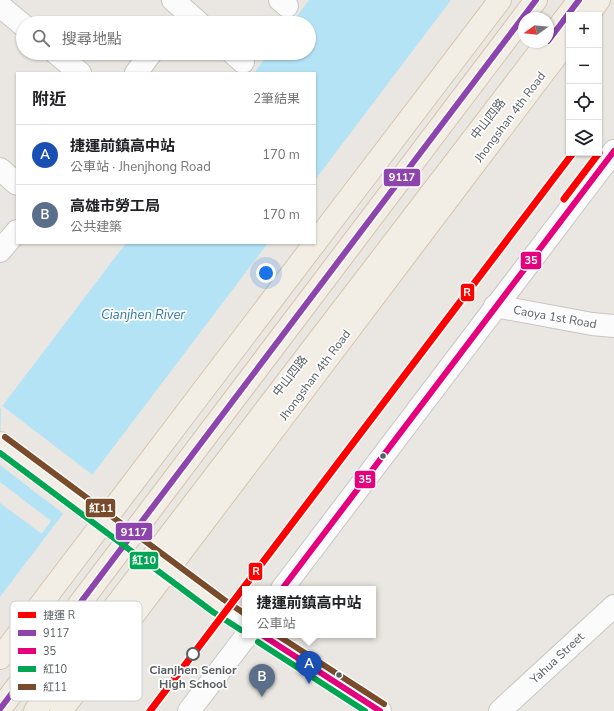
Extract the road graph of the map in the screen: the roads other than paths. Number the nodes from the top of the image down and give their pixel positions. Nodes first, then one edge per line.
1 (500, 0) edge
2 (536, 0) edge
3 (579, 0) edge
4 (599, 0) edge
5 (0, 6) edge
6 (590, 12) edge
7 (16, 19) edge
8 (554, 32) edge
9 (566, 44) edge
10 (542, 48) edge
11 (64, 60) edge
12 (146, 60) edge
13 (79, 72) edge
14 (137, 72) edge
15 (614, 151) edge
16 (0, 169) edge
17 (16, 183) edge
18 (16, 232) edge
19 (316, 242) edge
20 (314, 244) edge
21 (0, 251) edge
22 (495, 306) junction
23 (592, 324) junction
24 (614, 326) edge
25 (614, 341) edge
26 (0, 443) edge
27 (103, 521) junction
28 (128, 539) junction
29 (160, 563) junction
30 (284, 586) edge
31 (43, 601) edge
32 (81, 601) edge
33 (128, 601) edge
34 (135, 601) edge
35 (218, 606) joint
36 (614, 606) edge
37 (242, 621) edge
38 (245, 638) edge
39 (267, 638) edge
40 (10, 645) edge
41 (0, 658) edge
42 (10, 696) edge
43 (43, 701) edge
44 (68, 701) edge
45 (0, 709) edge
46 (35, 711) edge
47 (61, 711) edge
48 (190, 711) edge
49 (380, 711) edge
50 (500, 711) edge

1 - 19 main road
2 - 28 main road
3 - 8 main road, 中山四路
4 - 6 main road
5 - 7 street
9 - 29 main road, Jhongshan 4th Road
10 - 29 main road, 中山四路
11 - 13 street
12 - 14 street
15 - 22 street
16 - 17 street
18 - 21 street
20 - 27 main road
22 - 23 street, Caoya 1st Road
22 - 30 street
23 - 24 street, Caoya 1st Road
23 - 25 street
26 - 27 main road
27 - 28 main road
27 - 31 main road
28 - 29 main road
28 - 32 main road
29 - 33 main road, 中山四路
29 - 34 main road, Jhongshan 4th Road
29 - 35 main road
35 - 37 street
36 - 50 street, Yahua Street
38 - 48 street
39 - 49 street
40 - 41 main road
42 - 45 main road
43 - 46 main road, 中山四路
44 - 47 main road, Jhongshan 4th Road

